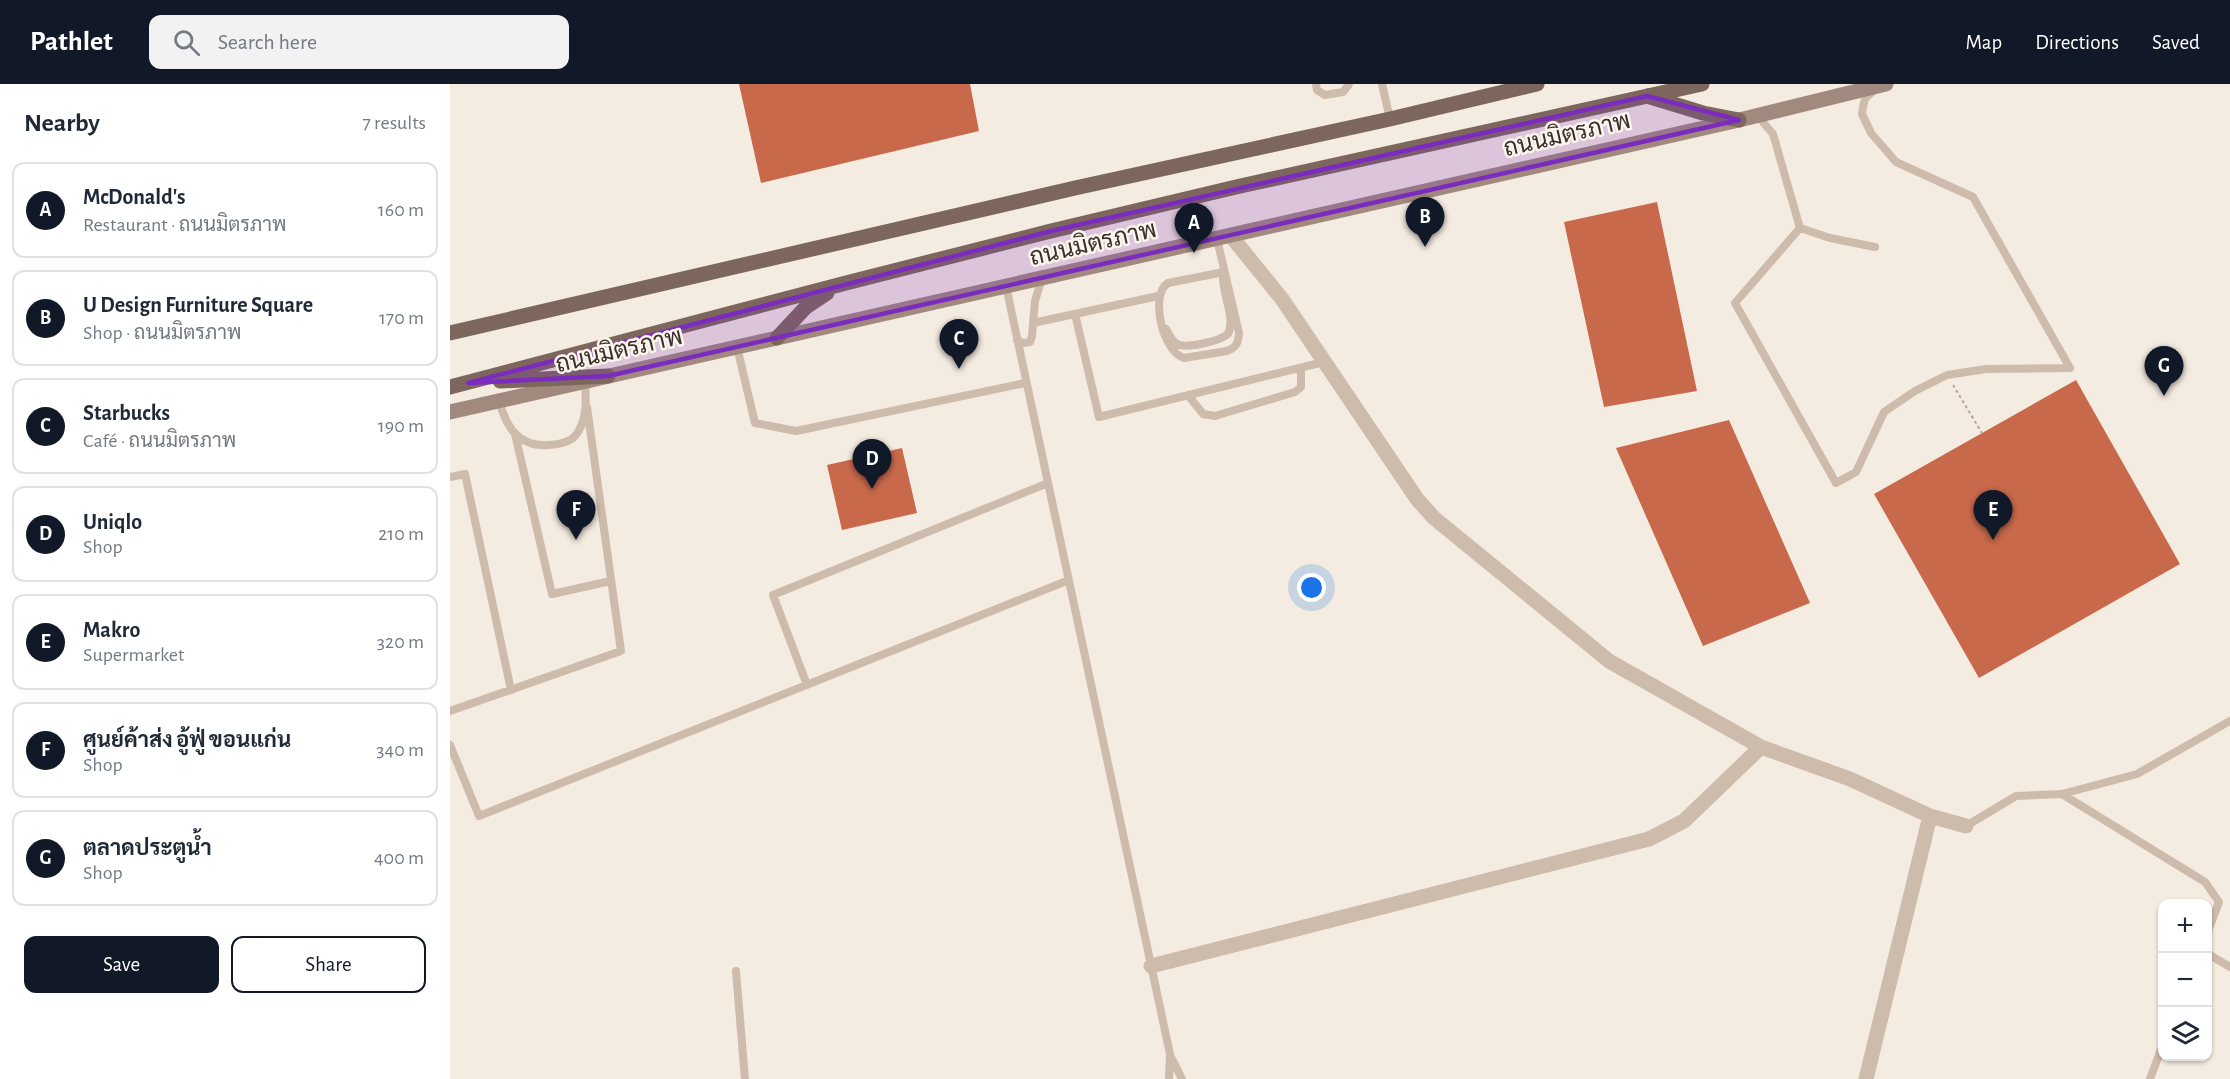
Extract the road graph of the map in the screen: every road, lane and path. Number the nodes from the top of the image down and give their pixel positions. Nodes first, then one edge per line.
1 (1316, 84) edge
2 (1349, 84) edge
3 (1382, 84) edge
4 (1535, 84) edge
5 (1702, 84) edge
6 (1883, 85) edge
7 (1647, 96) junction
8 (1757, 116) junction
9 (1390, 119) junction
10 (1739, 120) junction
11 (1800, 228) junction
12 (1224, 237) junction
13 (1875, 247) dead end
14 (1224, 272) junction
15 (1042, 278) junction
16 (846, 283) junction
17 (1006, 286) junction
18 (1158, 296) junction
19 (1075, 314) junction
20 (1033, 323) junction
21 (1163, 325) junction
22 (450, 331) edge
23 (777, 338) junction
24 (1017, 340) junction
25 (737, 347) junction
26 (1324, 362) junction
27 (1301, 368) junction
28 (1947, 375) junction
29 (608, 376) junction
30 (585, 381) junction
31 (1025, 382) junction
32 (468, 383) junction
33 (450, 387) edge
34 (1188, 395) junction
35 (499, 401) junction
36 (587, 407) junction
37 (450, 412) edge
38 (1982, 433) dead end
39 (515, 434) junction
40 (450, 477) edge
41 (1048, 483) junction
42 (1069, 580) junction
43 (611, 581) junction
44 (807, 685) junction
45 (511, 690) junction
46 (450, 711) edge
47 (2230, 721) edge
48 (450, 745) edge
49 (1761, 747) junction
50 (2062, 794) junction
51 (1930, 816) junction
52 (1966, 826) joint
53 (2212, 919) edge
54 (2212, 956) edge
55 (1151, 966) junction
56 (2230, 967) edge
57 (736, 971) dead end
58 (1170, 1054) junction
59 (2158, 1059) edge
60 (745, 1079) edge
61 (1169, 1079) edge
62 (1182, 1079) edge
63 (1866, 1079) edge
64 (2150, 1079) edge

1 - 2 lane
3 - 9 lane
4 - 9 main road
5 - 7 main road, ถนนมิตรภาพ
6 - 8 main road, ถนนมิตรภาพ
6 - 28 lane
7 - 10 main road
7 - 16 main road, ถนนมิตรภาพ
8 - 10 main road, ถนนมิตรภาพ
8 - 11 lane
9 - 22 main road
10 - 12 main road, ถนนมิตรภาพ
11 - 13 lane
11 - 28 lane
12 - 14 lane
12 - 15 main road, ถนนมิตรภาพ
12 - 26 street
14 - 18 lane
14 - 21 lane
14 - 21 lane
15 - 17 main road, ถนนมิตรภาพ
15 - 20 lane
16 - 23 main road
16 - 32 main road, ถนนมิตรภาพ
17 - 23 main road, ถนนมิตรภาพ
17 - 24 lane
18 - 19 lane
18 - 21 lane
19 - 20 lane
19 - 34 lane
20 - 24 lane
23 - 25 main road, ถนนมิตรภาพ
24 - 31 lane
25 - 29 main road, ถนนมิตรภาพ
25 - 31 lane
26 - 27 lane
26 - 49 street
27 - 34 lane
27 - 34 lane
28 - 38 path
29 - 30 main road, ถนนมิตรภาพ
29 - 32 main road
30 - 35 main road, ถนนมิตรภาพ
30 - 36 lane
31 - 41 lane
32 - 33 main road, ถนนมิตรภาพ
35 - 37 main road, ถนนมิตรภาพ
35 - 39 lane
36 - 39 lane
36 - 43 lane
39 - 43 lane
40 - 45 lane
41 - 42 lane
41 - 44 lane
42 - 44 lane
42 - 55 lane
43 - 45 lane
44 - 48 lane
45 - 46 lane
47 - 50 lane
49 - 51 street
49 - 55 street
50 - 52 lane
50 - 53 lane
51 - 52 street
51 - 63 street
54 - 56 lane
55 - 58 lane
57 - 60 lane
58 - 61 lane
58 - 62 lane
59 - 64 lane

